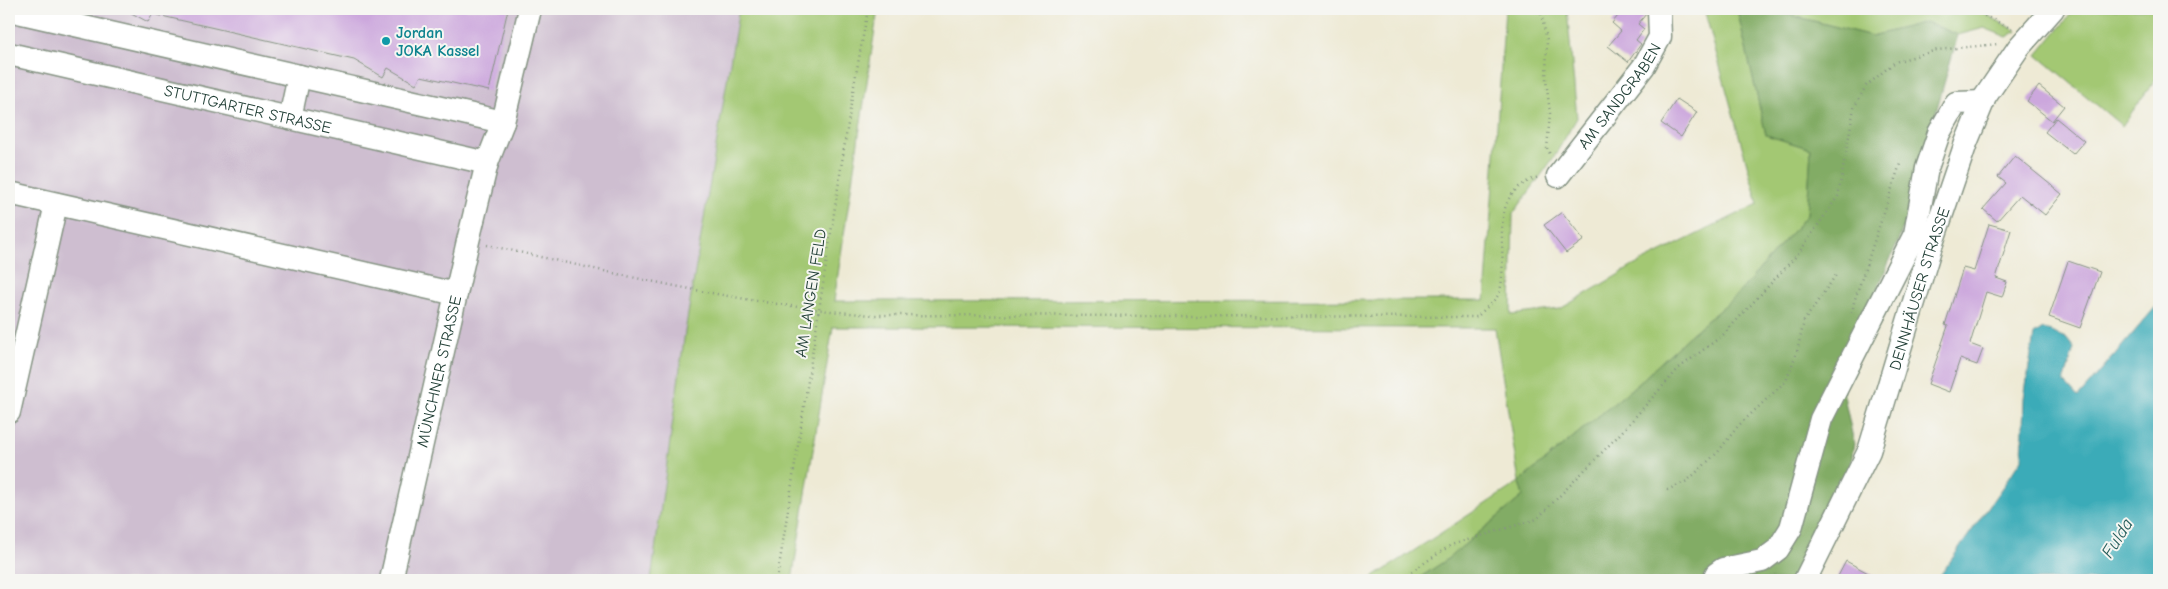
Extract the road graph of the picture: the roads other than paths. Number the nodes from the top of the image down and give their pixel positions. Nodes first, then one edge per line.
1 (530, 9) edge
2 (1659, 9) edge
3 (2053, 9) edge
4 (9, 10) edge
5 (9, 54) edge
6 (299, 76) junction
7 (1983, 102) junction
8 (290, 118) junction
9 (503, 122) junction
10 (487, 163) junction
11 (1560, 173) road end
12 (9, 193) edge
13 (56, 204) junction
14 (456, 294) junction
15 (9, 412) edge
16 (391, 580) edge
17 (1714, 580) edge
18 (1805, 580) edge

1 - 9 street, MÜNCHNER STRASSE
2 - 11 street, AM SANDGRABEN
3 - 7 street, DENNHÄUSER STRASSE
4 - 6 street
5 - 8 street, STUTTGARTER STRASSE
6 - 8 street
6 - 9 street
7 - 17 street
7 - 18 street, DENNHÄUSER STRASSE
8 - 10 street, STUTTGARTER STRASSE
9 - 10 street, MÜNCHNER STRASSE
10 - 14 street, MÜNCHNER STRASSE
12 - 13 street
13 - 14 street
13 - 15 street
14 - 16 street, MÜNCHNER STRASSE

